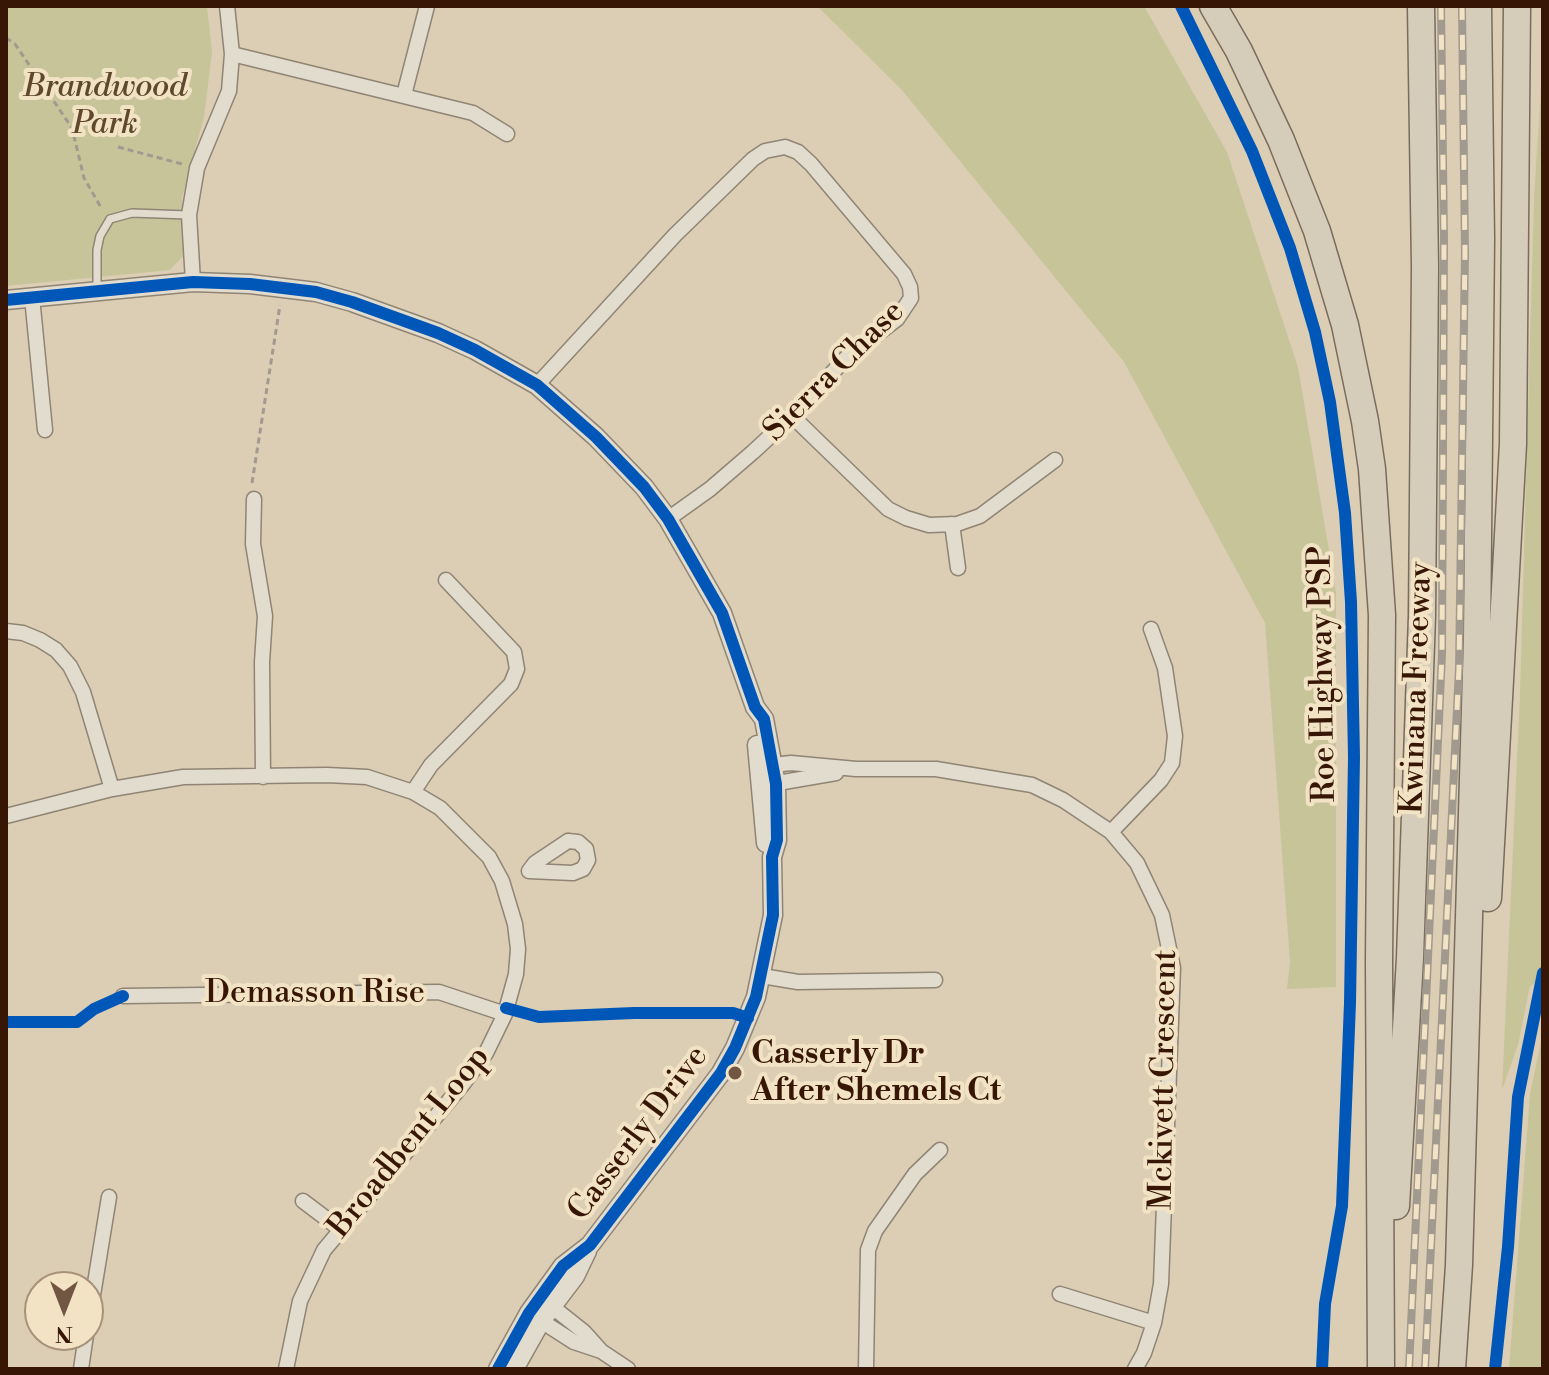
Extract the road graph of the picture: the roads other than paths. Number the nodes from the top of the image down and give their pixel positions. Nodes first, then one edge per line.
1 (227, 6) edge
2 (427, 6) edge
3 (1213, 6) edge
4 (1421, 6) edge
5 (1478, 6) edge
6 (1517, 6) edge
7 (232, 54) junction
8 (404, 95) junction
9 (507, 134) dead end
10 (189, 215) junction
11 (193, 282) junction
12 (97, 290) junction
13 (32, 297) junction
14 (6, 300) edge
15 (537, 385) junction
16 (792, 416) junction
17 (45, 430) dead end
18 (1055, 460) dead end
19 (254, 499) road end
20 (668, 519) junction
21 (952, 524) junction
22 (958, 568) dead end
23 (446, 580) dead end
24 (1151, 629) dead end
25 (6, 631) edge
26 (768, 775) junction
27 (263, 777) junction
28 (112, 789) junction
29 (413, 792) junction
30 (6, 816) edge
31 (1111, 832) junction
32 (529, 871) dead end
33 (502, 881) junction
34 (762, 976) junction
35 (935, 980) dead end
36 (123, 996) dead end
37 (505, 1014) junction
38 (940, 1150) dead end
39 (109, 1197) dead end
40 (303, 1201) dead end
41 (340, 1229) junction
42 (1459, 1265) junction
43 (97, 1271) edge
44 (1060, 1294) dead end
45 (540, 1309) junction
46 (1154, 1323) junction
47 (286, 1369) edge
48 (498, 1369) edge
49 (514, 1369) edge
50 (628, 1369) edge
51 (866, 1369) edge
52 (1135, 1369) edge
53 (1383, 1369) edge
54 (1452, 1369) edge

1 - 7 street
2 - 8 street
3 - 53 highway
4 - 53 highway, Kwinana Freeway
5 - 42 highway, Kwinana Freeway
6 - 42 highway
7 - 8 street
7 - 10 street
8 - 9 street
10 - 11 street
10 - 12 lane
11 - 12 street, Casserly Drive
11 - 15 street, Casserly Drive
12 - 13 street, Casserly Drive
13 - 14 street, Casserly Drive
13 - 17 street
15 - 16 street, Sierra Chase
15 - 20 street, Casserly Drive
16 - 20 street, Sierra Chase
16 - 21 street
18 - 21 street
19 - 27 street
20 - 26 street, Casserly Drive
21 - 22 street
23 - 29 street
24 - 31 street
25 - 28 street
26 - 31 street, Mckivett Crescent
26 - 34 street, Casserly Drive
27 - 28 street, Broadbent Loop
27 - 29 street, Broadbent Loop
28 - 30 street, Broadbent Loop
29 - 33 street, Broadbent Loop
31 - 46 street, Mckivett Crescent
32 - 33 street
33 - 37 street, Broadbent Loop
34 - 35 street
34 - 45 street, Casserly Drive
36 - 37 street, Demasson Rise
37 - 41 street, Broadbent Loop
38 - 51 street
39 - 43 street
40 - 41 street
41 - 47 street, Broadbent Loop
42 - 54 highway, Kwinana Freeway
44 - 46 street
45 - 48 street, Casserly Drive
45 - 49 street, Casserly Drive
45 - 50 street
46 - 52 street, Mckivett Crescent

